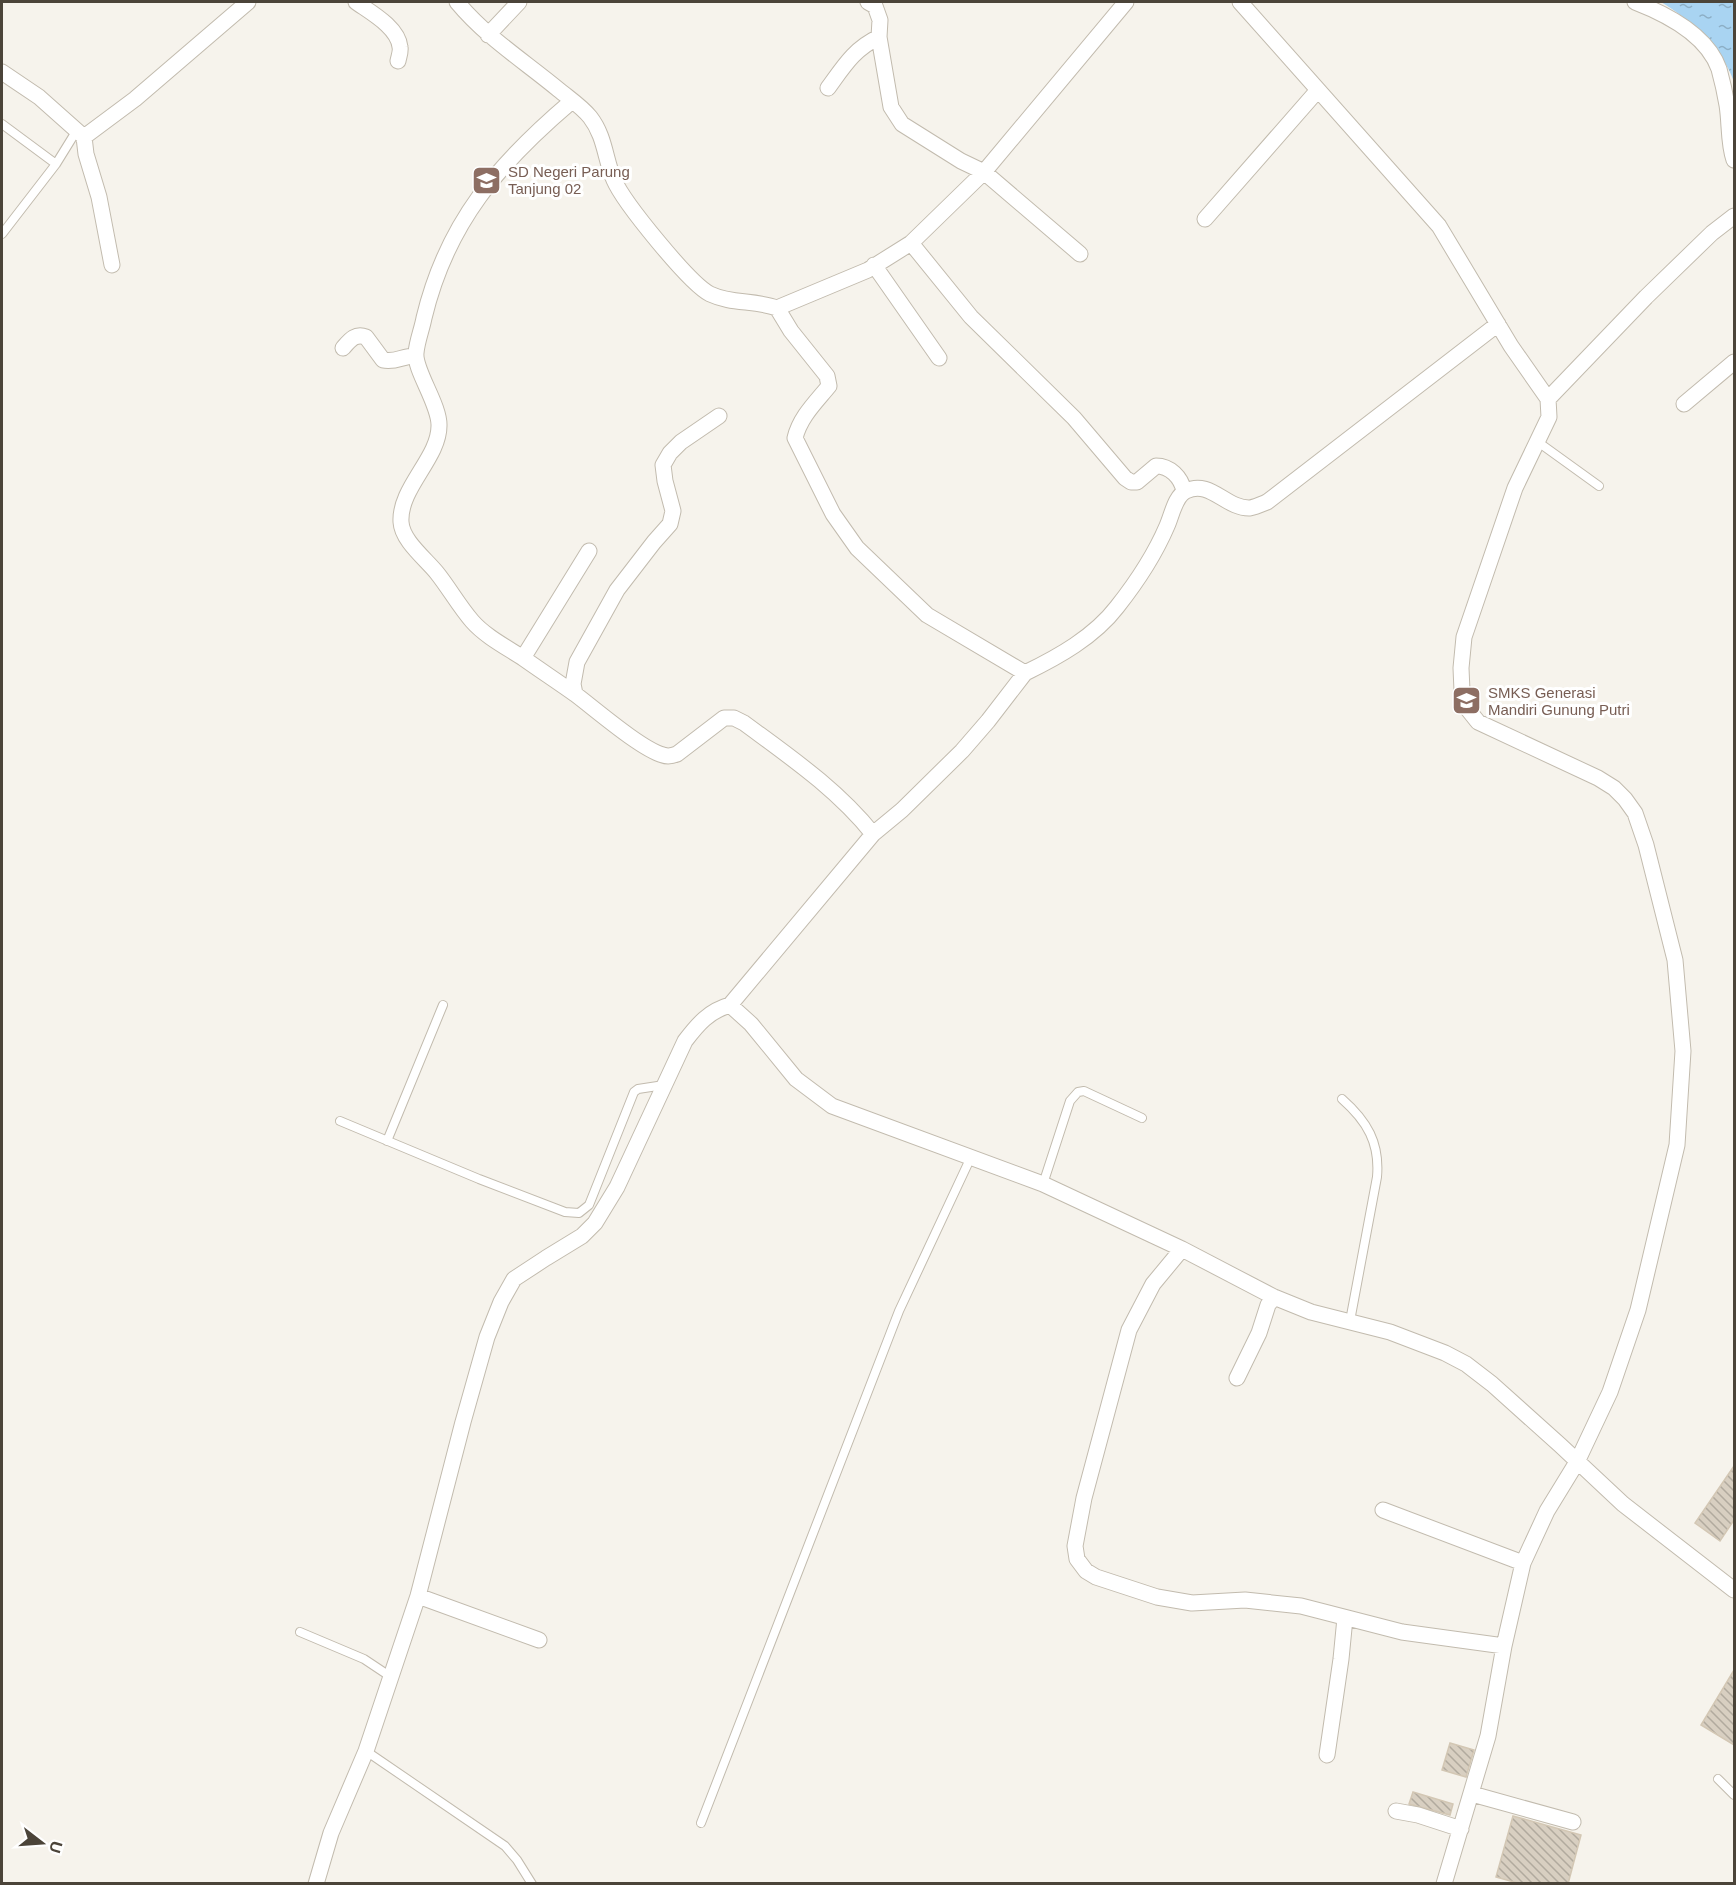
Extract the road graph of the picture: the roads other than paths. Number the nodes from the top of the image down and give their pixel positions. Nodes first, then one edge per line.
1 (248, 2) edge
2 (356, 2) edge
3 (456, 2) edge
4 (519, 2) edge
5 (868, 2) edge
6 (1126, 2) edge
7 (1240, 2) edge
8 (1635, 2) edge
9 (488, 35) junction
10 (879, 37) junction
11 (398, 61) dead end
12 (2, 72) edge
13 (828, 88) dead end
14 (1318, 90) junction
15 (572, 101) junction
16 (2, 124) edge
17 (81, 134) junction
18 (1734, 160) edge
19 (56, 164) junction
20 (984, 172) junction
21 (1734, 216) edge
22 (1205, 219) dead end
23 (2, 234) edge
24 (911, 243) junction
25 (1080, 254) dead end
26 (111, 264) dead end
27 (874, 265) junction
28 (777, 308) junction
29 (1498, 324) junction
30 (343, 348) dead end
31 (416, 356) junction
32 (939, 358) dead end
33 (1734, 362) edge
34 (1548, 399) junction
35 (1683, 404) dead end
36 (719, 416) dead end
37 (1538, 442) junction
38 (1599, 486) dead end
39 (1184, 491) junction
40 (589, 550) dead end
41 (523, 658) junction
42 (1024, 673) junction
43 (575, 694) junction
44 (873, 834) junction
45 (443, 1005) dead end
46 (730, 1005) junction
47 (666, 1085) junction
48 (1342, 1099) dead end
49 (1142, 1118) dead end
50 (340, 1121) dead end
51 (387, 1141) junction
52 (971, 1156) junction
53 (1043, 1184) junction
54 (1182, 1249) junction
55 (1274, 1297) junction
56 (1350, 1321) junction
57 (1237, 1378) dead end
58 (1577, 1462) junction
59 (1383, 1510) dead end
60 (1523, 1563) junction
61 (1734, 1590) edge
62 (418, 1596) junction
63 (1345, 1618) junction
64 (300, 1632) dead end
65 (539, 1640) dead end
66 (1504, 1646) junction
67 (391, 1677) junction
68 (366, 1751) junction
69 (1327, 1755) dead end
70 (1718, 1779) dead end
71 (1472, 1794) junction
72 (1734, 1795) edge
73 (1396, 1811) dead end
74 (1573, 1822) dead end
75 (701, 1823) dead end
76 (1461, 1829) junction
77 (316, 1884) edge
78 (532, 1884) edge
79 (1444, 1884) edge

1 - 17 street
2 - 11 street
3 - 9 street
4 - 9 street
5 - 10 street
6 - 20 street
7 - 14 street
8 - 18 street
9 - 15 street
10 - 13 street
10 - 20 street
12 - 17 street
14 - 22 street
14 - 29 street
15 - 28 street
15 - 31 street
16 - 19 lane
17 - 19 lane
17 - 26 street
19 - 23 lane
20 - 24 street
20 - 25 street
21 - 34 street
24 - 27 street
24 - 39 street
27 - 28 street
27 - 32 street
28 - 42 street
29 - 34 street
29 - 39 street
30 - 31 street
31 - 41 street
33 - 35 street
34 - 37 street
36 - 43 street
37 - 38 lane
37 - 58 street
39 - 42 street
40 - 41 street
41 - 43 street
42 - 44 street
43 - 44 street
44 - 46 street
45 - 51 lane
46 - 47 street
46 - 52 street
47 - 51 lane
47 - 62 street
48 - 56 lane
49 - 53 lane
50 - 51 lane
52 - 53 street
52 - 75 lane
53 - 54 street
54 - 55 street
54 - 63 street
55 - 56 street
55 - 57 street
56 - 58 street
58 - 60 street
58 - 61 street
59 - 60 street
60 - 66 street
62 - 65 street
62 - 67 street
63 - 66 street
63 - 69 street
64 - 67 lane
66 - 71 street
67 - 68 street
68 - 77 street
68 - 78 lane
70 - 72 lane
71 - 74 street
71 - 76 street
73 - 76 street
76 - 79 street

